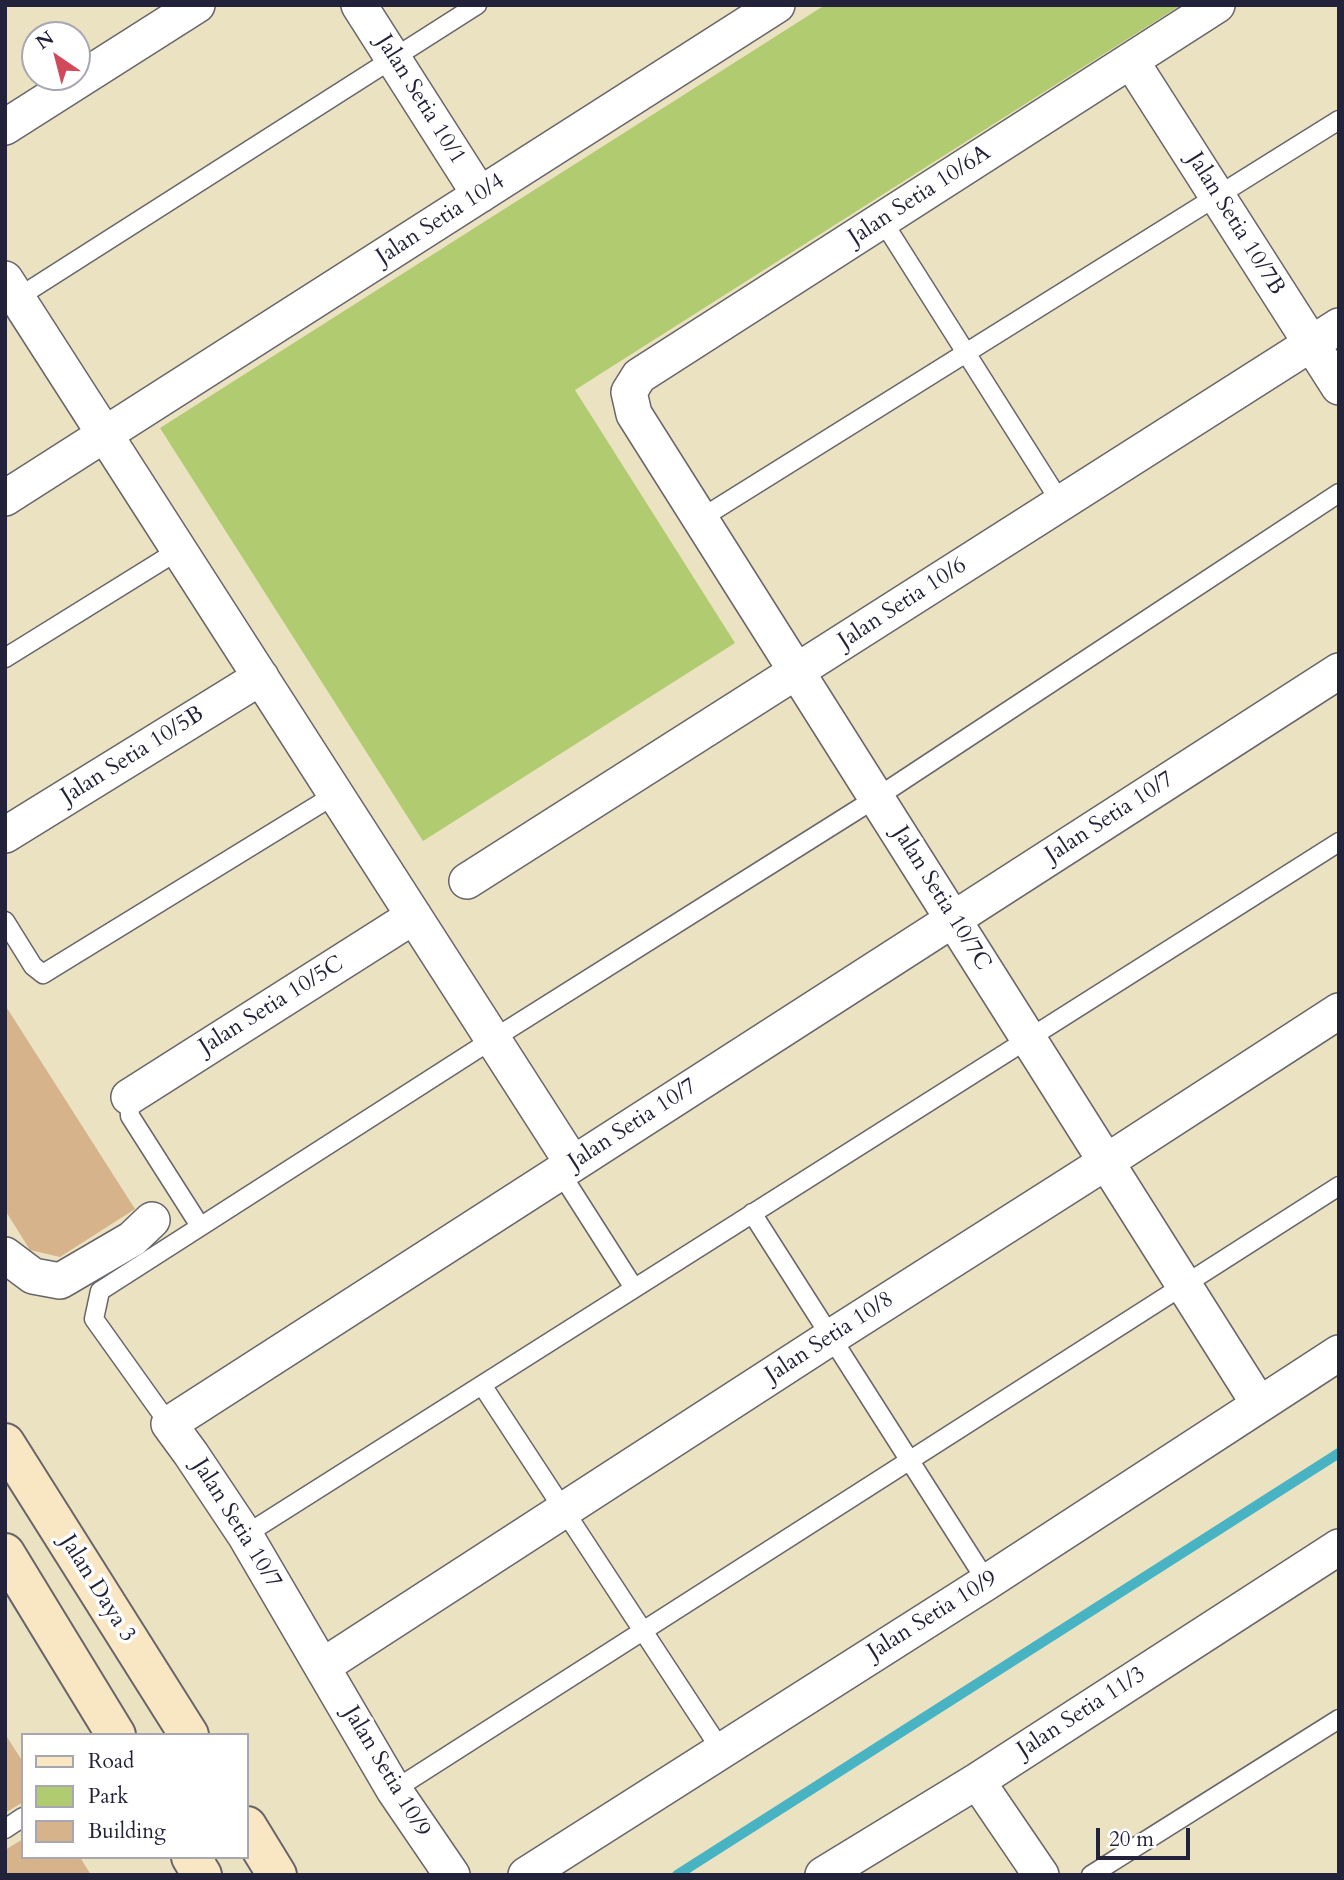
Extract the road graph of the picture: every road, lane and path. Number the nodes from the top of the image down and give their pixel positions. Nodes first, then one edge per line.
1 (197, 5) edge
2 (359, 5) edge
3 (477, 5) edge
4 (777, 5) edge
5 (1217, 5) edge
6 (393, 59) junction
7 (1131, 61) junction
8 (1339, 120) edge
9 (5, 127) edge
10 (480, 195) junction
11 (1217, 196) junction
12 (882, 220) junction
13 (9, 294) edge
14 (1325, 335) edge
15 (966, 353) junction
16 (1339, 387) edge
17 (629, 392) joint
18 (105, 434) junction
19 (1339, 493) edge
20 (5, 498) edge
21 (1061, 503) junction
22 (700, 519) junction
23 (179, 550) junction
24 (5, 658) edge
25 (1339, 671) edge
26 (797, 672) junction
27 (261, 677) junction
28 (336, 794) junction
29 (876, 798) junction
30 (5, 835) edge
31 (1339, 842) edge
32 (467, 881) dead end
33 (414, 916) junction
34 (953, 919) junction
35 (5, 921) edge
36 (1339, 1011) edge
37 (493, 1039) junction
38 (1028, 1039) junction
39 (129, 1097) joint
40 (1106, 1162) junction
41 (567, 1168) junction
42 (1339, 1186) edge
43 (752, 1213) junction
44 (152, 1220) dead end
45 (200, 1226) junction
46 (5, 1255) edge
47 (1183, 1285) junction
48 (634, 1289) junction
49 (831, 1337) junction
50 (1339, 1353) edge
51 (482, 1385) junction
52 (1259, 1404) junction
53 (169, 1424) junction
54 (5, 1443) edge
55 (910, 1460) junction
56 (5, 1473) edge
57 (564, 1510) junction
58 (245, 1535) junction
59 (1339, 1547) edge
60 (5, 1553) edge
61 (5, 1563) edge
62 (84, 1568) junction
63 (987, 1582) junction
64 (32, 1599) junction
65 (642, 1631) junction
66 (323, 1666) junction
67 (1339, 1719) edge
68 (115, 1733) edge
69 (188, 1733) edge
70 (721, 1750) junction
71 (977, 1781) junction
72 (394, 1790) junction
73 (21, 1818) edge
74 (248, 1828) edge
75 (5, 1829) edge
76 (192, 1859) edge
77 (202, 1875) edge
78 (277, 1875) edge
79 (452, 1875) edge
80 (526, 1875) edge
81 (823, 1875) edge
82 (1041, 1875) edge
83 (1091, 1875) edge

1 - 9 street
2 - 6 street, Jalan Setia 10/1
3 - 6 lane
4 - 10 street, Jalan Setia 10/4
5 - 7 street, Jalan Setia 10/6A
6 - 10 street, Jalan Setia 10/1
6 - 13 lane
7 - 11 street, Jalan Setia 10/7B
7 - 12 street, Jalan Setia 10/6A
8 - 11 lane
10 - 18 street, Jalan Setia 10/4
11 - 14 street, Jalan Setia 10/7B
11 - 15 lane
12 - 15 lane
12 - 17 street, Jalan Setia 10/6A
13 - 18 street
14 - 16 street, Jalan Setia 10/7B
14 - 21 street, Jalan Setia 10/6
15 - 21 lane
15 - 22 lane
17 - 22 street, Jalan Setia 10/7C
18 - 20 street, Jalan Setia 10/4
18 - 23 street
19 - 29 lane
21 - 26 street, Jalan Setia 10/6
22 - 26 street, Jalan Setia 10/7C
23 - 24 lane
23 - 27 street
25 - 34 street, Jalan Setia 10/7
26 - 29 street, Jalan Setia 10/7C
26 - 32 street, Jalan Setia 10/6
27 - 28 street
27 - 30 street, Jalan Setia 10/5B
28 - 33 street
28 - 35 lane
29 - 34 street, Jalan Setia 10/7C
29 - 37 lane
31 - 38 lane
33 - 37 street
33 - 39 street, Jalan Setia 10/5C
34 - 38 street, Jalan Setia 10/7C
34 - 41 street, Jalan Setia 10/7
36 - 40 street, Jalan Setia 10/8
37 - 41 street
37 - 45 lane
38 - 40 street, Jalan Setia 10/7C
38 - 43 lane
39 - 45 lane
40 - 47 street, Jalan Setia 10/7C
40 - 49 street, Jalan Setia 10/8
41 - 48 lane
41 - 53 street, Jalan Setia 10/7
42 - 47 lane
43 - 48 lane
43 - 49 lane
44 - 46 street
45 - 53 lane
47 - 52 street, Jalan Setia 10/7C
47 - 55 lane
48 - 51 lane
49 - 55 lane
49 - 57 street, Jalan Setia 10/8
50 - 52 street, Jalan Setia 10/9
51 - 57 lane
51 - 58 lane
52 - 63 street, Jalan Setia 10/9
53 - 58 street, Jalan Setia 10/7
54 - 62 street, Jalan Daya 3
55 - 63 lane
55 - 65 lane
56 - 62 street
57 - 65 lane
57 - 66 street, Jalan Setia 10/8
58 - 66 street, Jalan Setia 10/7
59 - 71 street, Jalan Setia 11/3
60 - 64 street
61 - 64 street
62 - 69 street, Jalan Daya 3
63 - 70 street, Jalan Setia 10/9
64 - 68 street
65 - 70 lane
65 - 72 lane
66 - 72 street, Jalan Setia 10/9
67 - 83 lane
70 - 80 street, Jalan Setia 10/9
71 - 81 street, Jalan Setia 11/3
71 - 82 street
72 - 79 street, Jalan Setia 10/9
73 - 75 lane
74 - 78 street
76 - 77 street

